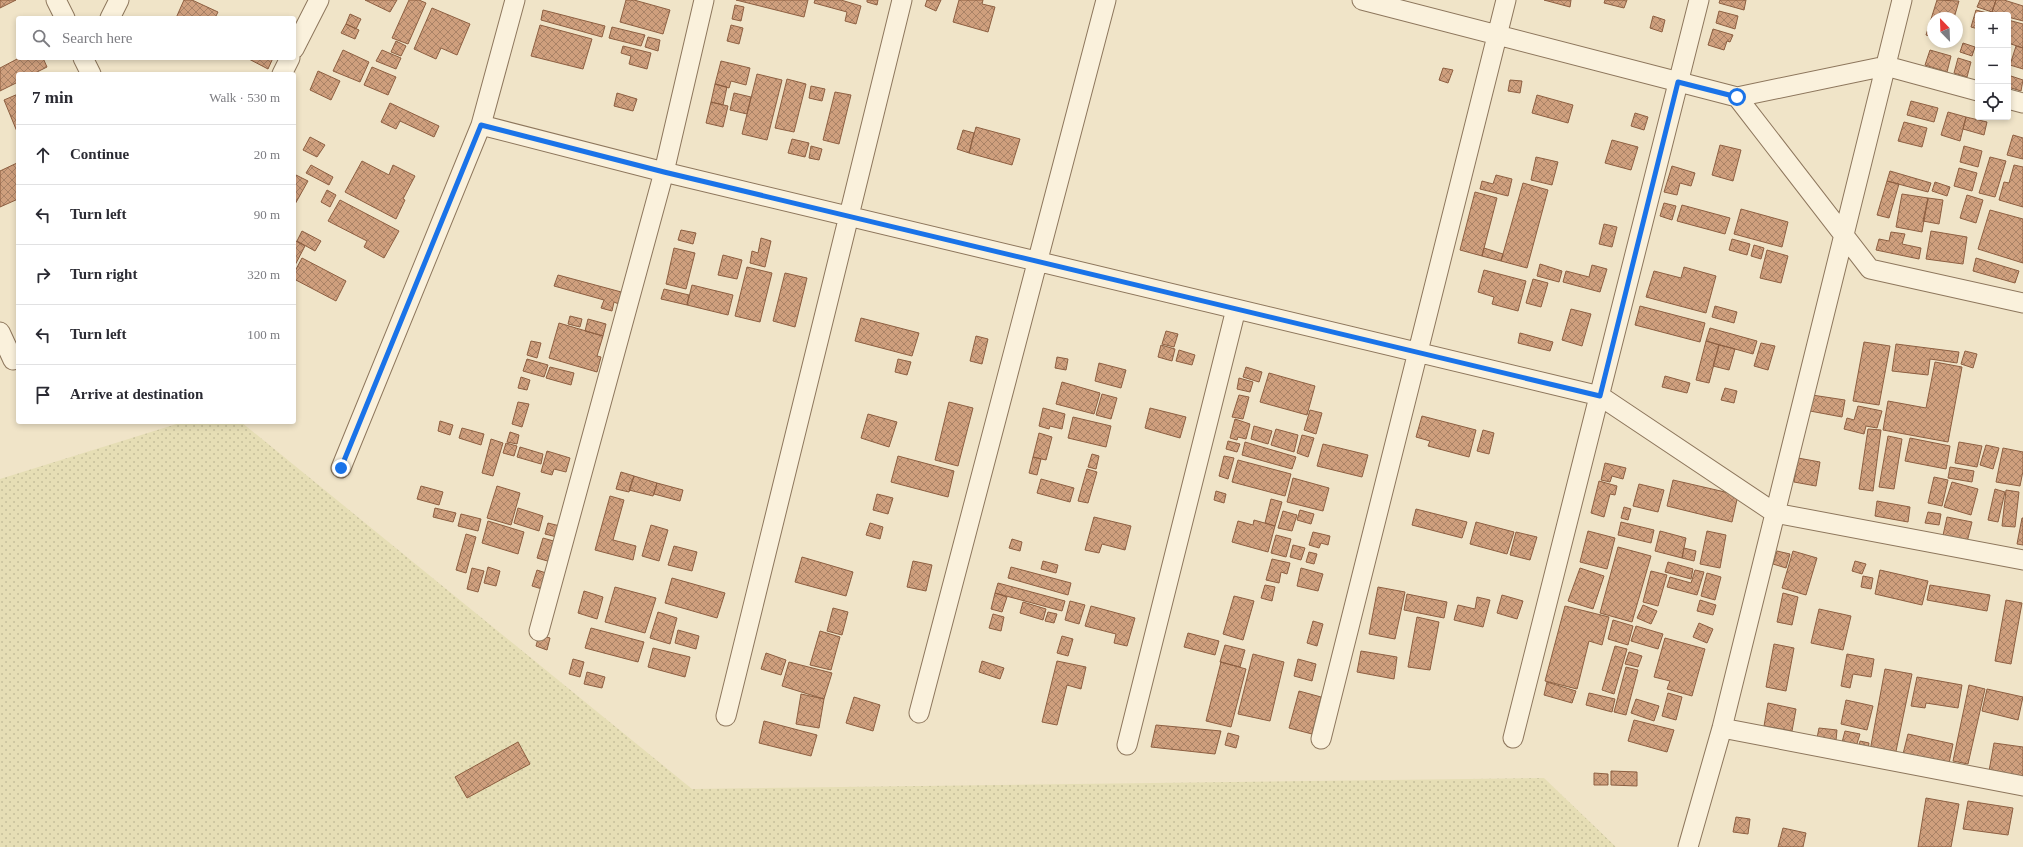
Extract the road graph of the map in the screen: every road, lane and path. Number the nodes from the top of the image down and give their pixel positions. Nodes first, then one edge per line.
1 (56, 0) edge
2 (119, 0) edge
3 (319, 0) edge
4 (515, 0) edge
5 (704, 0) edge
6 (902, 0) edge
7 (1106, 0) edge
8 (1362, 0) edge
9 (1506, 0) edge
10 (1699, 0) edge
11 (1902, 0) edge
12 (64, 16) edge
13 (111, 16) edge
14 (1497, 35) junction
15 (296, 45) edge
16 (289, 60) edge
17 (1886, 66) junction
18 (283, 72) edge
19 (1678, 82) junction
20 (1975, 90) edge
21 (1737, 97) junction
22 (2011, 100) edge
23 (2023, 103) edge
24 (481, 125) junction
25 (664, 172) junction
26 (849, 217) junction
27 (1844, 235) junction
28 (1037, 262) junction
29 (2023, 303) edge
30 (1236, 309) junction
31 (0, 332) edge
32 (1417, 352) junction
33 (10, 362) edge
34 (1600, 396) junction
35 (341, 468) dead end
36 (1775, 513) junction
37 (2023, 560) edge
38 (539, 631) dead end
39 (919, 713) dead end
40 (726, 716) dead end
41 (1722, 728) junction
42 (1513, 738) dead end
43 (1321, 739) dead end
44 (1127, 745) dead end
45 (2023, 786) edge
46 (1688, 847) edge

1 - 12 street
2 - 13 street
3 - 15 street
4 - 24 street
5 - 25 street
6 - 26 street
7 - 28 street
8 - 14 street
9 - 14 street
10 - 19 street
11 - 17 street
14 - 19 street
14 - 32 street
16 - 18 street
17 - 20 street
17 - 21 street
17 - 27 street
19 - 21 street
19 - 34 street
21 - 27 street
22 - 23 street
24 - 25 street
24 - 35 street
25 - 26 street
25 - 38 street
26 - 28 street
26 - 40 street
27 - 29 street
27 - 36 street
28 - 30 street
28 - 39 street
30 - 32 street
30 - 44 street
31 - 33 street
32 - 34 street
32 - 43 street
34 - 36 street
34 - 42 street
36 - 37 street
36 - 41 street
41 - 45 street
41 - 46 street

